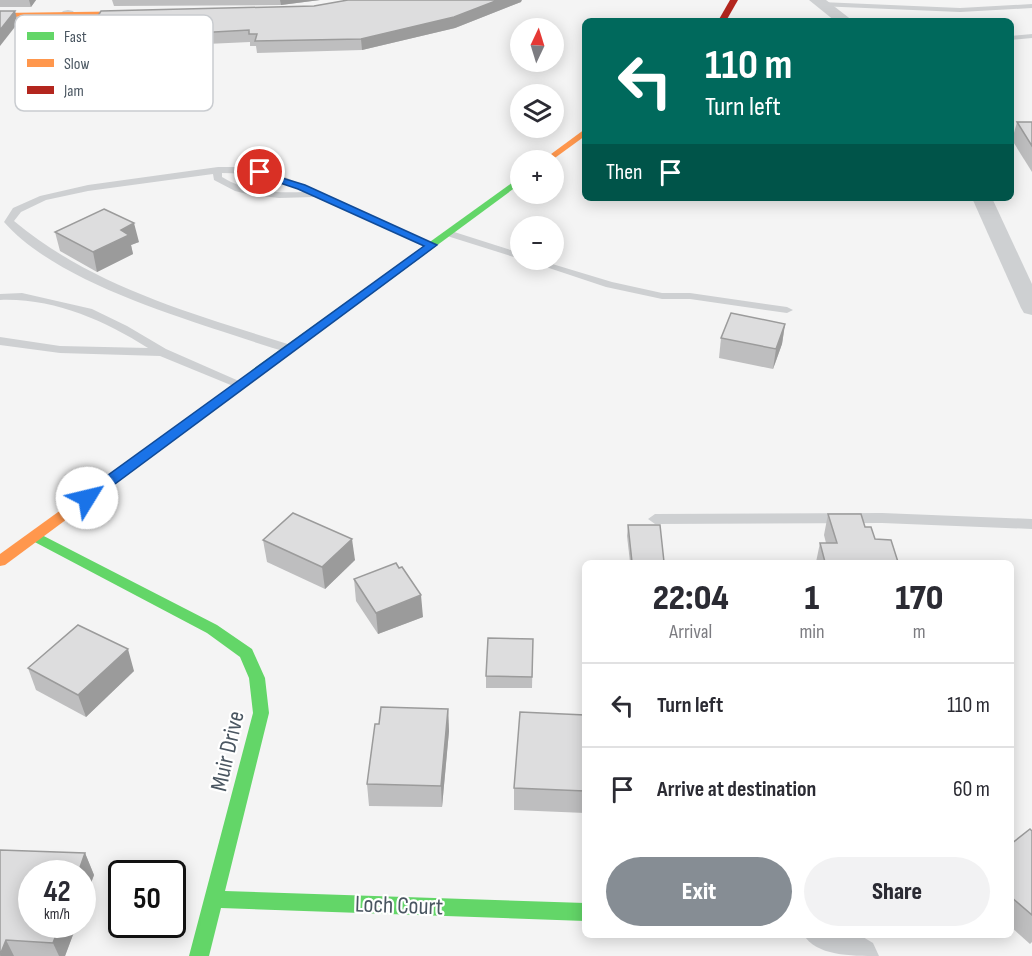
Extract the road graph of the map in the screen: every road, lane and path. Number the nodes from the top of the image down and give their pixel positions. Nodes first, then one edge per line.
1 (734, 0) edge
2 (818, 2) edge
3 (1032, 6) edge
4 (163, 13) edge
5 (68, 14) joint
6 (0, 15) edge
7 (724, 18) edge
8 (841, 18) edge
9 (1032, 36) edge
10 (1014, 38) edge
11 (582, 134) edge
12 (560, 150) edge
13 (218, 170) junction
14 (510, 187) edge
15 (317, 194) junction
16 (983, 201) edge
17 (448, 233) junction
18 (431, 245) junction
19 (510, 253) edge
20 (562, 270) edge
21 (0, 297) edge
22 (1032, 308) edge
23 (787, 310) dead end
24 (0, 340) edge
25 (290, 349) junction
26 (162, 352) junction
27 (242, 385) junction
28 (655, 519) dead end
29 (1032, 524) edge
30 (34, 536) junction
31 (0, 561) edge
32 (213, 899) junction
33 (582, 912) edge
34 (829, 938) edge
35 (199, 956) edge
36 (859, 956) edge

1 - 7 main road
2 - 3 lane
2 - 8 street
4 - 5 main road
5 - 6 main road
9 - 10 lane
11 - 12 main road
13 - 15 lane
13 - 15 lane
13 - 25 lane
14 - 17 main road
15 - 18 lane
16 - 22 street
17 - 18 main road
17 - 19 lane
18 - 25 main road
20 - 23 lane
21 - 26 lane
24 - 26 lane
25 - 27 main road
26 - 27 lane
27 - 30 main road
28 - 29 lane
30 - 31 main road
30 - 32 main road, Muir Drive
32 - 33 main road, Loch Court
32 - 35 main road, Muir Drive
34 - 36 street

